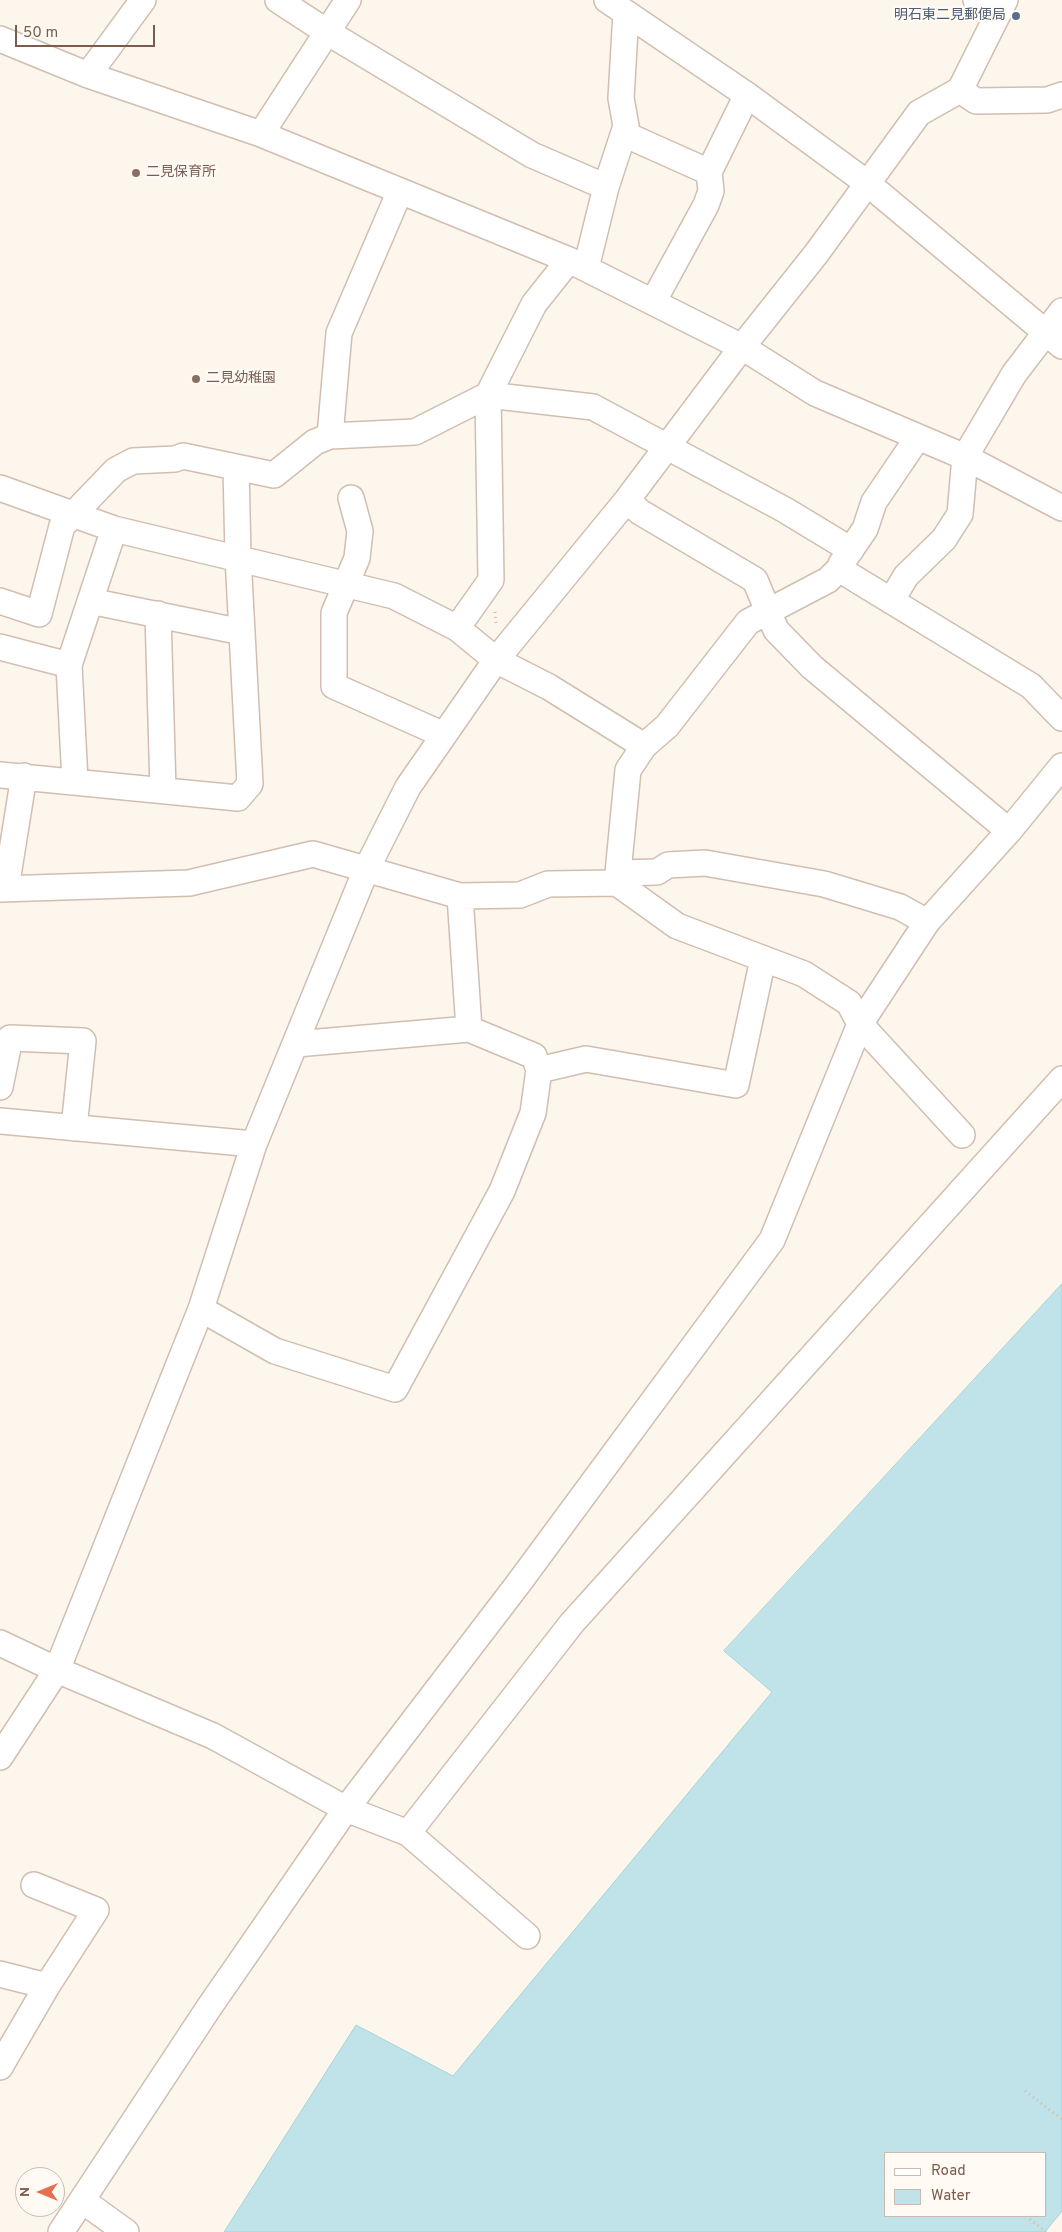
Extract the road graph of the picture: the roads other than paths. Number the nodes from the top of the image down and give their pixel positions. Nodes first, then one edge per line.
1 (143, 0) edge
2 (278, 0) edge
3 (348, 0) edge
4 (976, 0) edge
5 (1002, 4) edge
6 (617, 7) edge
7 (327, 32) junction
8 (0, 39) edge
9 (88, 75) junction
10 (960, 90) junction
11 (1062, 95) edge
12 (747, 96) junction
13 (262, 134) junction
14 (624, 134) junction
15 (709, 172) junction
16 (867, 183) junction
17 (606, 186) junction
18 (400, 191) junction
19 (577, 264) junction
20 (653, 302) junction
21 (1062, 311) edge
22 (1054, 340) edge
23 (742, 347) junction
24 (488, 395) junction
25 (330, 436) junction
26 (918, 437) junction
27 (667, 446) junction
28 (965, 457) junction
29 (236, 467) junction
30 (0, 488) edge
31 (351, 498) dead end
32 (627, 500) junction
33 (1062, 508) edge
34 (75, 515) junction
35 (114, 529) junction
36 (238, 557) junction
37 (845, 559) junction
38 (346, 584) junction
39 (0, 601) edge
40 (90, 601) junction
41 (891, 601) junction
42 (768, 610) junction
43 (158, 614) junction
44 (457, 628) junction
45 (242, 632) junction
46 (0, 648) edge
47 (496, 660) junction
48 (69, 665) junction
49 (1062, 718) edge
50 (444, 735) junction
51 (644, 746) junction
52 (1062, 766) edge
53 (12, 776) edge
54 (75, 782) junction
55 (163, 790) junction
56 (1009, 831) junction
57 (366, 870) junction
58 (617, 878) junction
59 (3, 888) edge
60 (460, 896) junction
61 (927, 922) junction
62 (763, 959) junction
63 (860, 1024) junction
64 (469, 1029) junction
65 (296, 1044) junction
66 (540, 1070) junction
67 (1062, 1078) edge
68 (0, 1087) edge
69 (0, 1121) edge
70 (74, 1128) junction
71 (962, 1136) dead end
72 (254, 1144) junction
73 (201, 1309) junction
74 (0, 1643) edge
75 (57, 1670) junction
76 (0, 1757) edge
77 (346, 1809) junction
78 (408, 1833) junction
79 (34, 1885) dead end
80 (527, 1936) dead end
81 (0, 1974) edge
82 (48, 1986) junction
83 (0, 2067) edge
84 (82, 2201) junction
85 (61, 2232) edge
86 (126, 2232) edge

1 - 9 street
2 - 7 street
3 - 7 street
4 - 5 street
5 - 10 street
6 - 12 street
6 - 14 street
7 - 13 street
7 - 17 street
8 - 9 street
9 - 13 street
10 - 11 street
10 - 16 street
12 - 15 street
12 - 16 street
13 - 18 street
14 - 15 street
14 - 17 street
15 - 20 street
16 - 22 street
16 - 23 street
17 - 19 street
18 - 19 street
18 - 25 street
19 - 20 street
19 - 24 street
20 - 23 street
21 - 22 street
22 - 28 street
23 - 26 street
23 - 27 street
24 - 25 street
24 - 27 street
24 - 44 street
25 - 29 street
26 - 28 street
26 - 37 street
27 - 32 street
27 - 37 street
28 - 33 street
28 - 41 street
29 - 34 street
29 - 36 street
30 - 34 street
31 - 38 street
32 - 42 street
32 - 47 street
34 - 35 street
34 - 39 street
35 - 36 street
35 - 40 street
36 - 38 street
36 - 45 street
37 - 41 street
37 - 42 street
38 - 44 street
38 - 50 street
40 - 43 street
40 - 48 street
41 - 49 street
42 - 51 street
42 - 56 street
43 - 45 street
43 - 55 street
44 - 47 street
45 - 55 street
46 - 48 street
47 - 50 street
47 - 51 street
48 - 54 street
50 - 57 street
51 - 58 street
52 - 56 street
53 - 54 street
53 - 59 street
54 - 55 street
56 - 61 street
57 - 59 street
57 - 60 street
57 - 65 street
58 - 60 street
58 - 61 street
58 - 62 street
60 - 64 street
61 - 63 street
62 - 63 street
62 - 66 street
63 - 71 street
63 - 77 street
64 - 65 street
64 - 66 street
65 - 72 street
66 - 73 street
67 - 78 street
68 - 70 street
69 - 70 street
70 - 72 street
72 - 73 street
73 - 75 street
74 - 75 street
75 - 76 street
75 - 77 street
77 - 78 street
77 - 84 street
78 - 80 street
79 - 82 street
81 - 82 street
82 - 83 street
84 - 85 street
84 - 86 street

